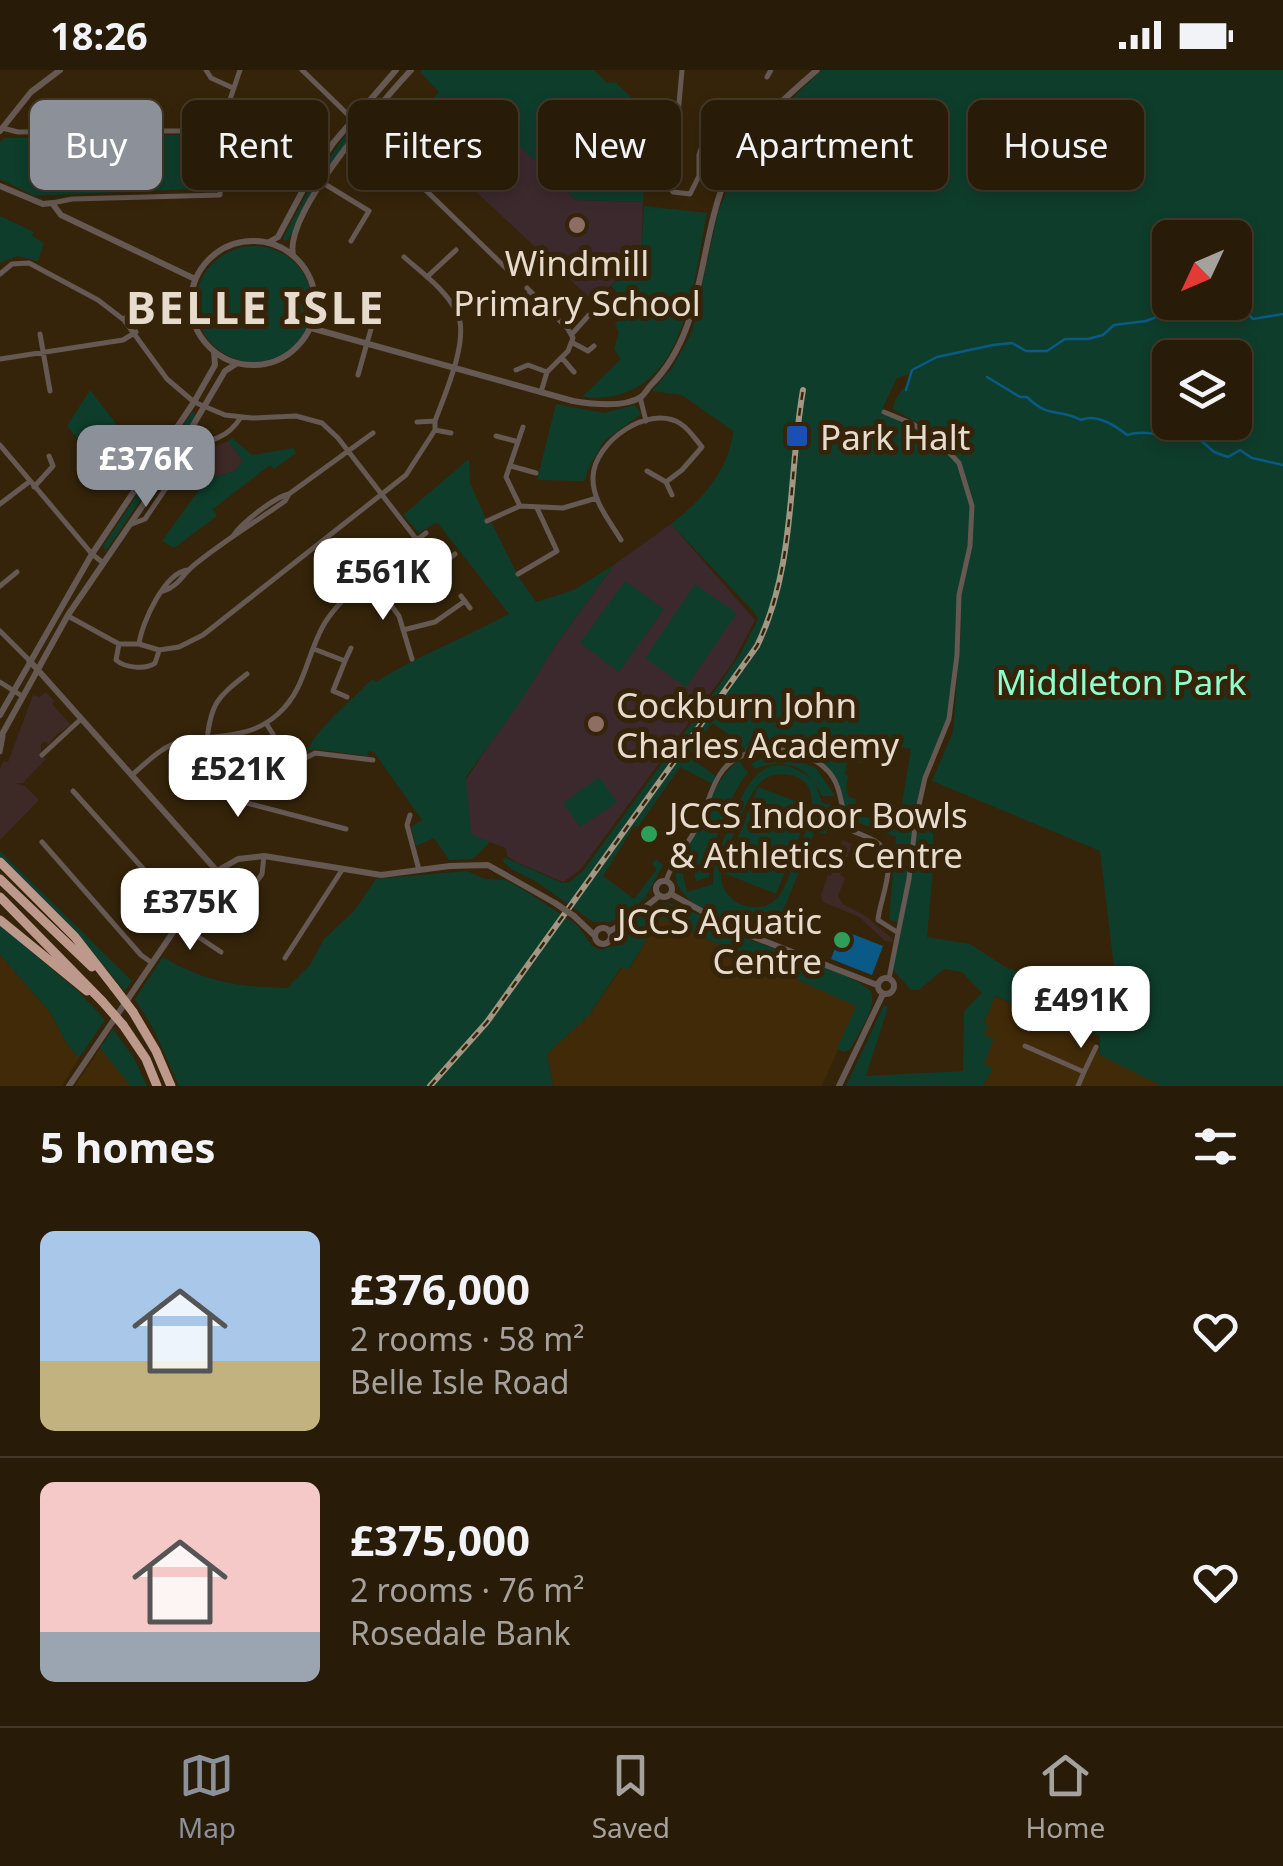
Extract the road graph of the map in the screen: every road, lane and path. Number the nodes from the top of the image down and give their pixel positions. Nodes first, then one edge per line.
1 (60, 70) edge
2 (206, 70) edge
3 (240, 70) edge
4 (302, 70) edge
5 (396, 70) edge
6 (411, 70) edge
7 (682, 70) edge
8 (814, 71) edge
9 (233, 88) junction
10 (230, 100) edge
11 (369, 100) edge
12 (384, 100) edge
13 (678, 100) edge
14 (784, 100) edge
15 (348, 115) edge
16 (348, 125) edge
17 (1, 129) edge
18 (182, 131) edge
19 (348, 144) edge
20 (701, 151) edge
21 (700, 155) joint
22 (328, 173) edge
23 (0, 186) edge
24 (328, 186) edge
25 (220, 190) edge
26 (318, 190) edge
27 (426, 190) edge
28 (722, 190) edge
29 (673, 192) joint
30 (667, 199) dead end
31 (52, 203) junction
32 (268, 242) junction
33 (351, 242) dead end
34 (456, 250) dead end
35 (293, 254) junction
36 (404, 257) dead end
37 (0, 274) edge
38 (513, 275) dead end
39 (427, 278) junction
40 (195, 279) junction
41 (504, 296) dead end
42 (378, 304) dead end
43 (516, 308) junction
44 (595, 314) dead end
45 (523, 315) dead end
46 (124, 320) junction
47 (144, 325) dead end
48 (310, 328) junction
49 (136, 332) junction
50 (40, 334) dead end
51 (572, 334) junction
52 (573, 343) junction
53 (367, 344) junction
54 (594, 346) dead end
55 (44, 351) junction
56 (214, 352) junction
57 (562, 358) junction
58 (0, 359) edge
59 (236, 364) junction
60 (453, 368) junction
61 (516, 370) dead end
62 (548, 372) junction
63 (574, 372) dead end
64 (358, 375) dead end
65 (50, 391) dead end
66 (541, 392) junction
67 (640, 398) junction
68 (194, 402) junction
69 (206, 406) junction
70 (884, 412) dead end
71 (241, 417) junction
72 (646, 420) junction
73 (435, 421) junction
74 (417, 422) dead end
75 (522, 426) dead end
76 (435, 430) junction
77 (373, 433) dead end
78 (451, 433) dead end
79 (496, 436) dead end
80 (186, 440) junction
81 (516, 441) junction
82 (0, 445) edge
83 (347, 450) junction
84 (49, 456) dead end
85 (127, 464) dead end
86 (511, 466) junction
87 (648, 470) dead end
88 (536, 473) dead end
89 (120, 475) junction
90 (666, 482) junction
91 (32, 484) junction
92 (113, 486) dead end
93 (139, 487) junction
94 (672, 495) dead end
95 (382, 496) junction
96 (597, 498) junction
97 (0, 504) edge
98 (520, 506) junction
99 (537, 508) junction
100 (487, 521) dead end
101 (426, 533) dead end
102 (621, 540) dead end
103 (415, 542) junction
104 (564, 547) dead end
105 (557, 551) junction
106 (92, 554) junction
107 (455, 554) dead end
108 (102, 562) junction
109 (434, 571) junction
110 (17, 572) dead end
111 (518, 574) dead end
112 (371, 578) junction
113 (443, 582) dead end
114 (0, 586) edge
115 (470, 608) dead end
116 (68, 615) junction
117 (403, 630) junction
118 (0, 631) edge
119 (119, 644) junction
120 (138, 644) junction
121 (351, 648) dead end
122 (314, 649) junction
123 (159, 650) junction
124 (412, 659) dead end
125 (29, 660) junction
126 (345, 660) junction
127 (36, 669) junction
128 (247, 674) dead end
129 (0, 682) edge
130 (13, 690) junction
131 (22, 696) junction
132 (347, 697) dead end
133 (0, 715) edge
134 (81, 719) junction
135 (266, 723) junction
136 (2, 735) edge
137 (203, 740) junction
138 (45, 750) dead end
139 (0, 752) edge
140 (373, 760) dead end
141 (132, 775) junction
142 (73, 791) dead end
143 (410, 815) dead end
144 (346, 829) dead end
145 (42, 842) dead end
146 (264, 856) junction
147 (0, 862) edge
148 (342, 870) junction
149 (420, 870) junction
150 (217, 871) junction
151 (0, 879) edge
152 (666, 881) junction
153 (671, 894) junction
154 (658, 896) junction
155 (0, 897) edge
156 (242, 901) dead end
157 (185, 915) junction
158 (0, 920) edge
159 (584, 923) junction
160 (179, 924) junction
161 (600, 928) junction
162 (610, 931) junction
163 (898, 933) junction
164 (595, 936) junction
165 (221, 952) dead end
166 (285, 958) dead end
167 (152, 963) junction
168 (890, 978) junction
169 (877, 985) junction
170 (114, 987) junction
171 (883, 994) junction
172 (102, 1001) junction
173 (1024, 1046) dead end
174 (1096, 1047) dead end
175 (1084, 1072) junction
176 (68, 1086) edge
177 (158, 1086) edge
178 (172, 1086) edge
179 (839, 1086) edge
180 (1078, 1086) edge

1 - 17 street
2 - 9 street
3 - 9 street
4 - 15 street
5 - 11 street
6 - 12 street
7 - 13 street
8 - 14 street
9 - 10 street
16 - 32 street
17 - 18 street
19 - 22 street
20 - 21 street
21 - 29 street
23 - 31 street
24 - 33 street
25 - 31 street
26 - 35 street
27 - 38 street
28 - 67 street
29 - 30 street
31 - 40 street
32 - 35 street
32 - 40 street
34 - 39 street
35 - 48 street
36 - 39 street
37 - 46 street
39 - 60 street
40 - 56 street
41 - 43 street
42 - 53 street
43 - 45 street
43 - 51 street
44 - 51 street
46 - 47 street
46 - 49 street
48 - 53 street
48 - 59 street
49 - 55 street
49 - 68 street
50 - 55 street
51 - 52 street
52 - 54 street
52 - 57 street
53 - 60 street
53 - 64 street
55 - 58 street
55 - 65 street
56 - 59 street
56 - 68 street
57 - 62 street
57 - 63 street
59 - 69 street
60 - 66 street
60 - 73 street
61 - 62 street
62 - 66 street
66 - 67 street
67 - 72 street
68 - 69 street
68 - 93 street
69 - 71 street
69 - 80 street
70 - 163 street
71 - 80 street
71 - 83 street
72 - 90 street
72 - 96 street
73 - 74 street
73 - 76 street
75 - 81 street
76 - 78 street
76 - 95 street
77 - 83 street
79 - 81 street
80 - 108 street
81 - 86 street
82 - 91 street
83 - 95 street
83 - 120 street
84 - 91 street
85 - 89 street
86 - 88 street
86 - 98 street
87 - 90 street
89 - 92 street
89 - 93 street
90 - 94 street
91 - 97 street
91 - 106 street
93 - 106 street
95 - 103 street
95 - 123 street
96 - 99 street
96 - 102 street
98 - 99 street
98 - 100 street
99 - 105 street
101 - 103 street
103 - 109 street
103 - 112 street
104 - 105 street
105 - 111 street
106 - 108 street
106 - 125 street
107 - 109 street
108 - 116 street
109 - 113 street
110 - 114 street
112 - 117 street
112 - 122 street
115 - 117 street
116 - 119 street
116 - 127 street
117 - 124 street
118 - 125 street
119 - 120 street
119 - 123 street
120 - 123 street
121 - 126 street
122 - 126 street
122 - 135 street
125 - 127 street
125 - 130 street
126 - 132 street
127 - 131 street
127 - 134 street
128 - 137 street
129 - 130 street
130 - 131 street
130 - 133 street
131 - 136 street
134 - 138 street
134 - 141 street
135 - 137 street
135 - 140 street
136 - 139 street
137 - 141 street
137 - 144 street
141 - 150 street
142 - 157 street
143 - 149 street
145 - 167 street
146 - 148 street
146 - 150 street
146 - 156 street
147 - 170 highway
148 - 149 street
148 - 166 street
149 - 159 street, bridge
150 - 157 street
151 - 170 highway
152 - 153 street
152 - 154 street
152 - 163 street
153 - 154 street
153 - 169 street
154 - 162 street
155 - 172 highway
157 - 160 street
158 - 172 highway
159 - 161 street
159 - 164 street
160 - 165 street
160 - 167 street
161 - 162 street
161 - 164 street
162 - 164 street
163 - 168 street
167 - 176 street
168 - 169 street
168 - 171 street
169 - 171 street
170 - 178 highway, bridge
171 - 179 street
172 - 177 highway, bridge
173 - 175 street
174 - 175 street
175 - 180 street

